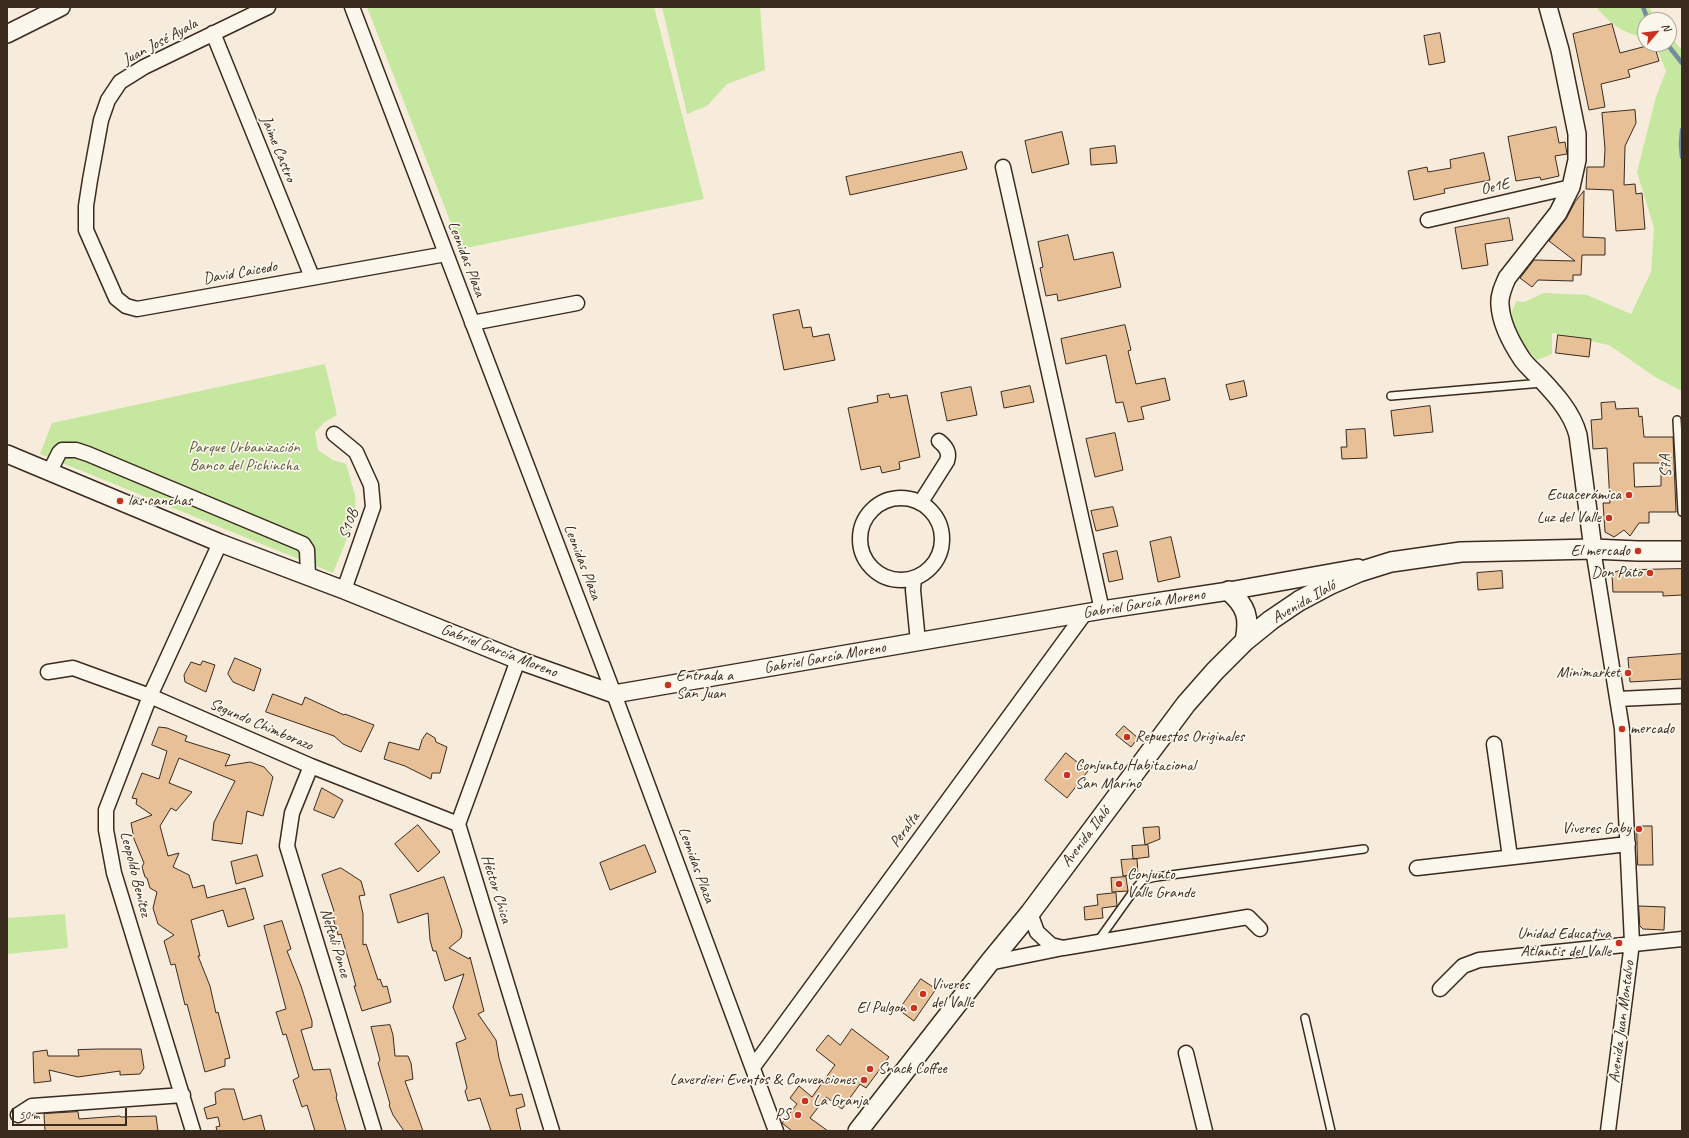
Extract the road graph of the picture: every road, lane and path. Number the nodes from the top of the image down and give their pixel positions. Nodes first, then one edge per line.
1 (61, 7) edge
2 (268, 7) edge
3 (352, 7) edge
4 (1548, 7) edge
5 (7, 34) edge
6 (212, 34) junction
7 (1002, 167) dead end
8 (1570, 187) junction
9 (1428, 220) dead end
10 (86, 230) joint
11 (446, 254) junction
12 (312, 277) junction
13 (577, 303) dead end
14 (472, 323) junction
15 (1544, 382) junction
16 (1391, 396) dead end
17 (1677, 420) dead end
18 (334, 434) dead end
19 (939, 441) dead end
20 (7, 454) edge
21 (50, 471) junction
22 (921, 502) junction
23 (1682, 512) edge
24 (220, 543) junction
25 (1593, 549) junction
26 (1682, 550) edge
27 (1391, 562) junction
28 (308, 576) junction
29 (914, 578) junction
30 (344, 590) junction
31 (1229, 590) junction
32 (1102, 610) junction
33 (1085, 613) junction
34 (1245, 641) junction
35 (918, 642) junction
36 (518, 660) junction
37 (48, 672) dead end
38 (614, 694) junction
39 (150, 696) junction
40 (1682, 696) edge
41 (1618, 699) junction
42 (1494, 744) dead end
43 (311, 766) junction
44 (458, 824) junction
45 (1628, 844) junction
46 (1364, 849) dead end
47 (1510, 857) junction
48 (1417, 868) dead end
49 (1030, 913) junction
50 (1260, 929) dead end
51 (1682, 939) edge
52 (1097, 942) junction
53 (1632, 944) junction
54 (1064, 948) junction
55 (989, 963) junction
56 (1440, 989) dead end
57 (1305, 1018) dead end
58 (1186, 1053) dead end
59 (753, 1067) junction
60 (183, 1094) junction
61 (18, 1115) dead end
62 (777, 1126) edge
63 (193, 1131) edge
64 (374, 1131) edge
65 (552, 1131) edge
66 (858, 1131) edge
67 (1206, 1131) edge
68 (1331, 1131) edge
69 (1608, 1131) edge

1 - 5 street
2 - 6 street, Juan José Ayala
3 - 11 street, Leonidas Plaza
4 - 8 street, Avenida Juan Montalvo
6 - 10 street, Juan José Ayala
6 - 12 street, Jaime Castro
7 - 32 street
8 - 9 street, Oe1E
8 - 15 street, Avenida Juan Montalvo
10 - 12 street, David Caicedo
11 - 12 street, David Caicedo
11 - 14 street, Leonidas Plaza
13 - 14 street
14 - 38 street, Leonidas Plaza
15 - 16 lane
15 - 25 street, Avenida Juan Montalvo
17 - 23 lane, S7A
18 - 30 street, S10B
19 - 22 street
20 - 21 street, Gabriel García Moreno
21 - 24 street, Gabriel García Moreno
21 - 28 street
22 - 29 street
22 - 29 street
24 - 28 street, Gabriel García Moreno
24 - 39 street, Leopoldo Benítez
25 - 26 main road, Gabriel García Moreno
25 - 27 main road, Gabriel García Moreno
25 - 41 street, Avenida Juan Montalvo
27 - 31 street, Gabriel García Moreno
27 - 34 main road, Avenida Ilaló
28 - 30 street, Gabriel García Moreno
29 - 35 street
30 - 36 street, Gabriel García Moreno
31 - 32 street, Gabriel García Moreno
31 - 34 main road
32 - 33 street, Gabriel García Moreno
33 - 35 street, Gabriel García Moreno
33 - 59 street, Peralta
34 - 49 main road, Avenida Ilaló
35 - 38 street, Gabriel García Moreno
36 - 38 street, Gabriel García Moreno
36 - 44 street
37 - 39 street, Segundo Chimborazo
38 - 59 street, Leonidas Plaza
39 - 43 street, Segundo Chimborazo
39 - 60 street, Leopoldo Benítez
40 - 41 street
41 - 45 street, Avenida Juan Montalvo
42 - 47 street
43 - 44 street, Segundo Chimborazo
43 - 64 street, Neftali Ponce
44 - 65 street, Héctor Chica
45 - 47 street
45 - 53 street, Avenida Juan Montalvo
46 - 52 lane
47 - 48 street
49 - 54 street
49 - 55 main road, Avenida Ilaló
50 - 52 street
51 - 53 street
52 - 54 street
53 - 56 street
53 - 69 street, Avenida Juan Montalvo
54 - 55 street
55 - 66 main road, Avenida Ilaló
57 - 68 lane
58 - 67 street
59 - 62 street, Leonidas Plaza
60 - 61 street
60 - 63 street, Leopoldo Benítez

